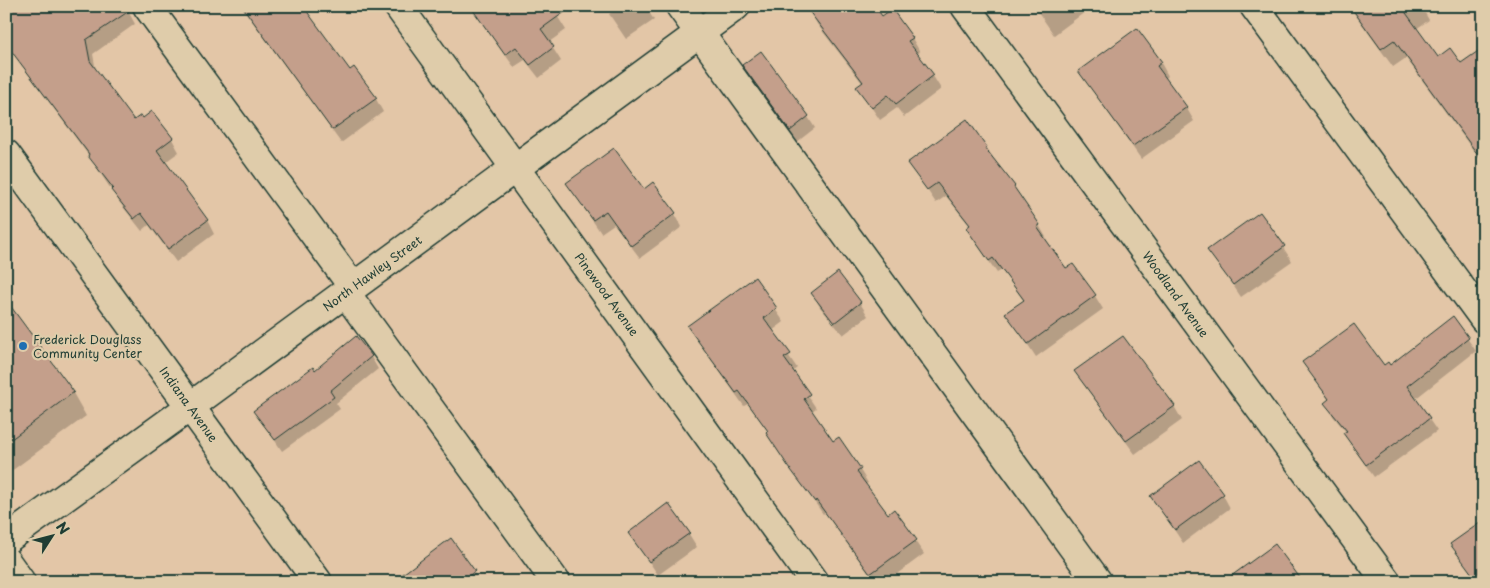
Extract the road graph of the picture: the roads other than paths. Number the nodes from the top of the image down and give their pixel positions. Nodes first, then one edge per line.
1 (147, 6) edge
2 (398, 6) edge
3 (680, 6) edge
4 (736, 6) edge
5 (965, 6) edge
6 (1254, 6) edge
7 (700, 33) junction
8 (6, 154) edge
9 (516, 168) junction
10 (349, 290) junction
11 (1484, 320) edge
12 (191, 406) junction
13 (6, 540) edge
14 (6, 561) edge
15 (21, 582) edge
16 (318, 582) edge
17 (556, 582) edge
18 (814, 582) edge
19 (1098, 582) edge
20 (1387, 582) edge

1 - 10 street
2 - 9 street, Pinewood Avenue
3 - 7 street
4 - 7 street, North Hawley Street
5 - 20 street, Woodland Avenue
6 - 11 street
7 - 9 street, North Hawley Street
7 - 19 street
8 - 12 street, Indiana Avenue
9 - 10 street, North Hawley Street
9 - 18 street, Pinewood Avenue
10 - 12 street, North Hawley Street
10 - 17 street
12 - 13 street, North Hawley Street
12 - 16 street, Indiana Avenue
14 - 15 street

